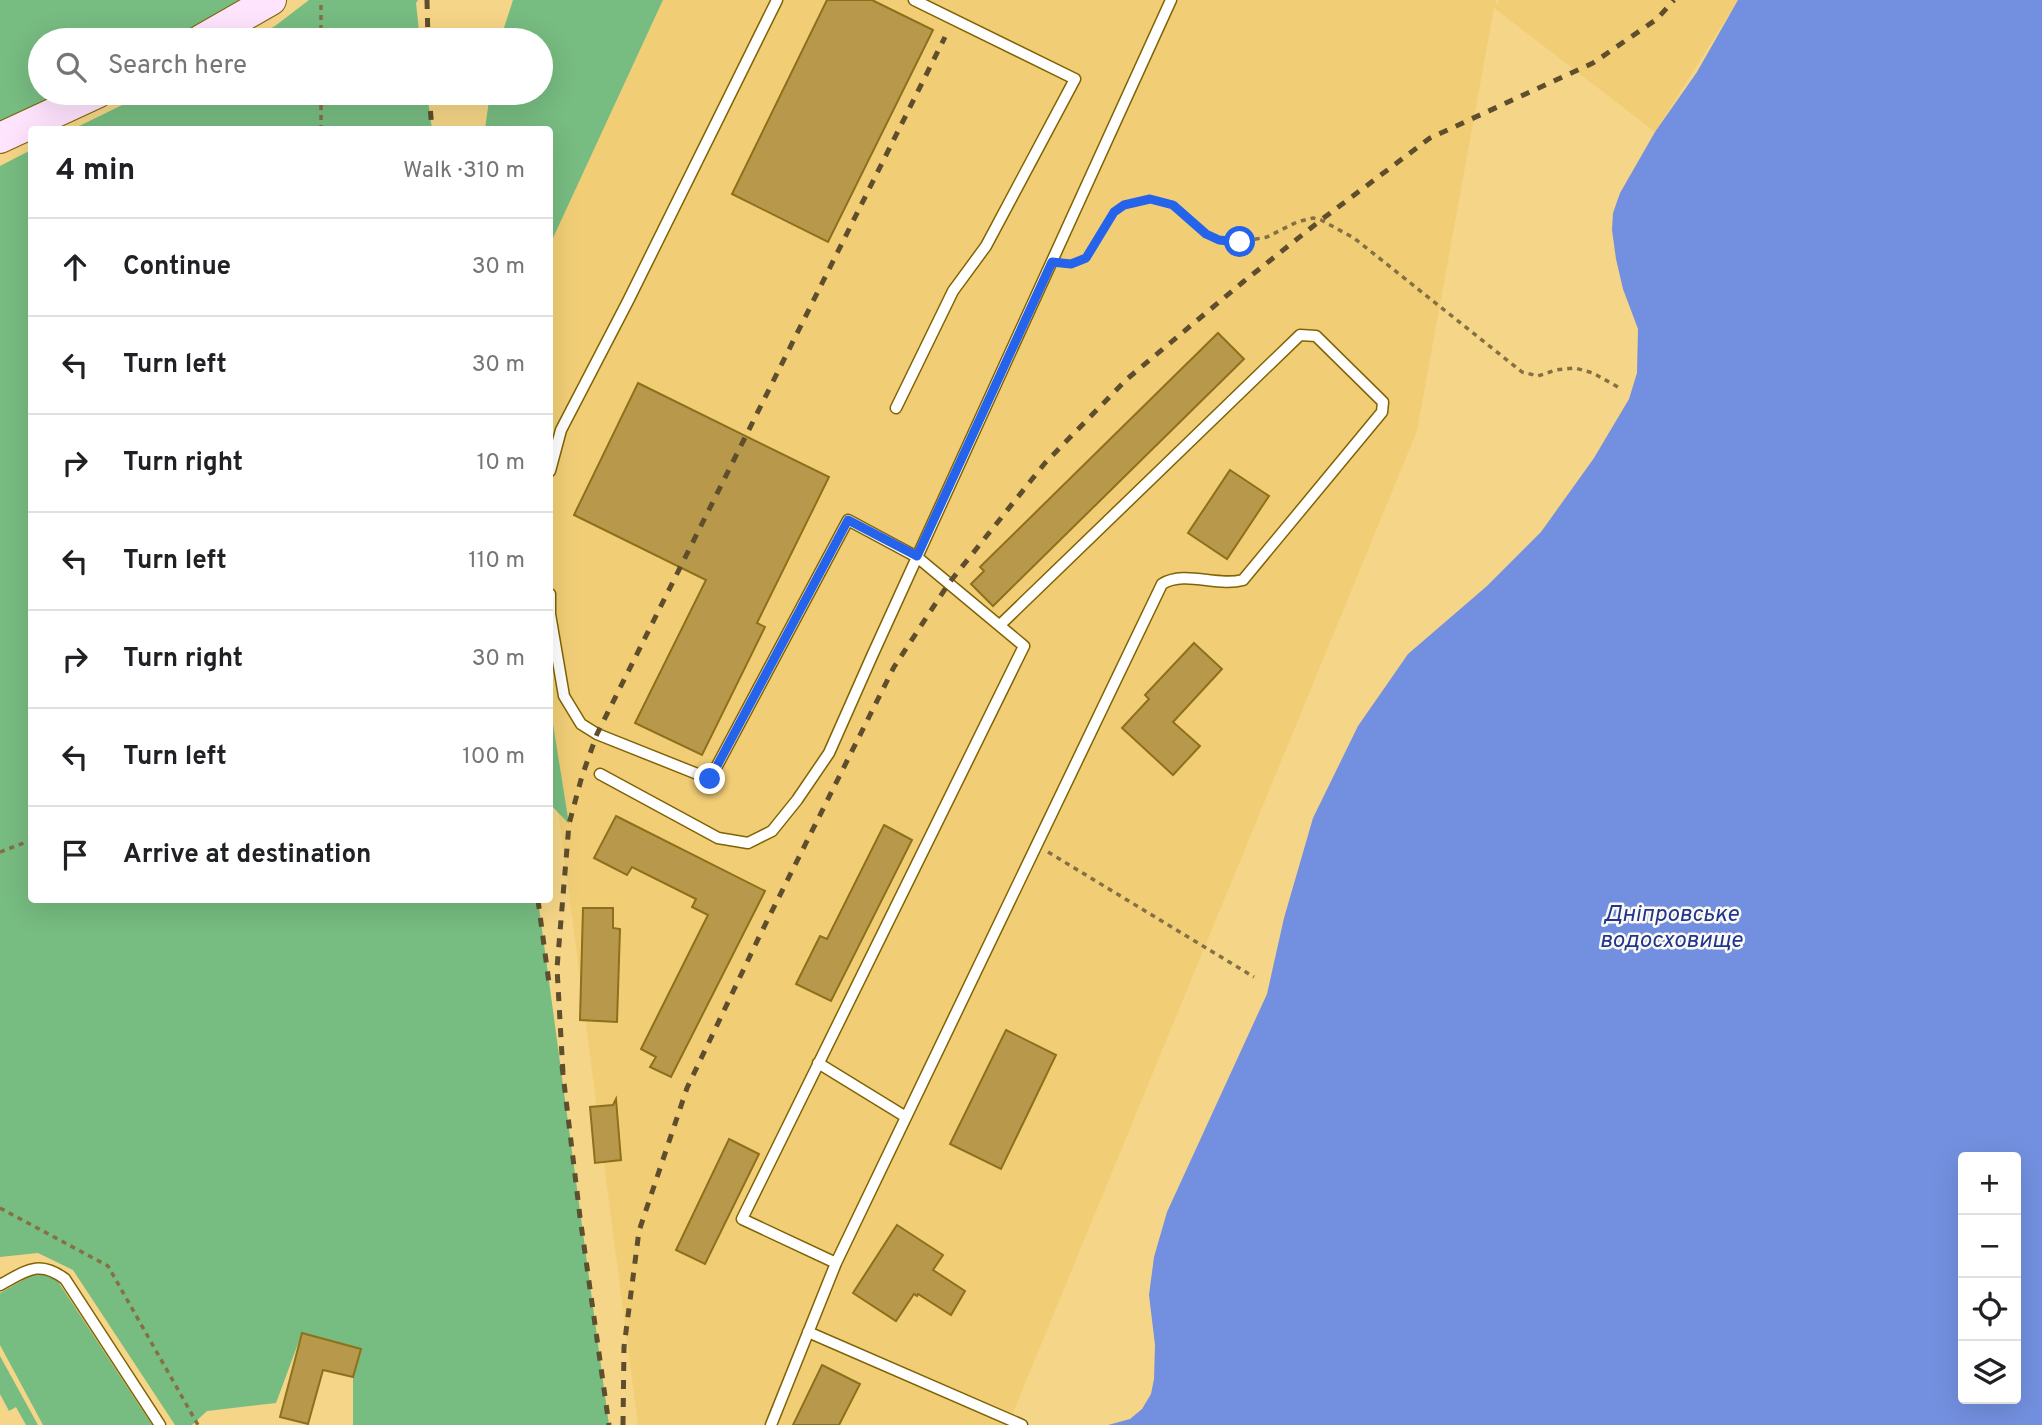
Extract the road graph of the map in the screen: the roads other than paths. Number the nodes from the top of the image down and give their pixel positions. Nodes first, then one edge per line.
1 (271, 0) edge
2 (777, 0) edge
3 (914, 0) edge
4 (1171, 0) edge
5 (222, 28) edge
6 (71, 105) edge
7 (0, 138) edge
8 (896, 408) dead end
9 (553, 460) edge
10 (917, 556) junction
11 (999, 625) junction
12 (553, 632) edge
13 (600, 774) dead end
14 (818, 1063) junction
15 (906, 1117) junction
16 (836, 1263) junction
17 (0, 1285) edge
18 (808, 1332) junction
19 (160, 1425) edge
20 (771, 1425) edge
21 (1022, 1425) edge

1 - 5 street
2 - 9 lane
3 - 8 lane
4 - 10 lane
6 - 7 street
10 - 11 lane
10 - 12 lane
10 - 13 lane
11 - 14 lane
11 - 15 lane
14 - 15 lane
14 - 16 lane
15 - 16 lane
16 - 18 lane
17 - 19 lane
18 - 20 lane
18 - 21 lane

